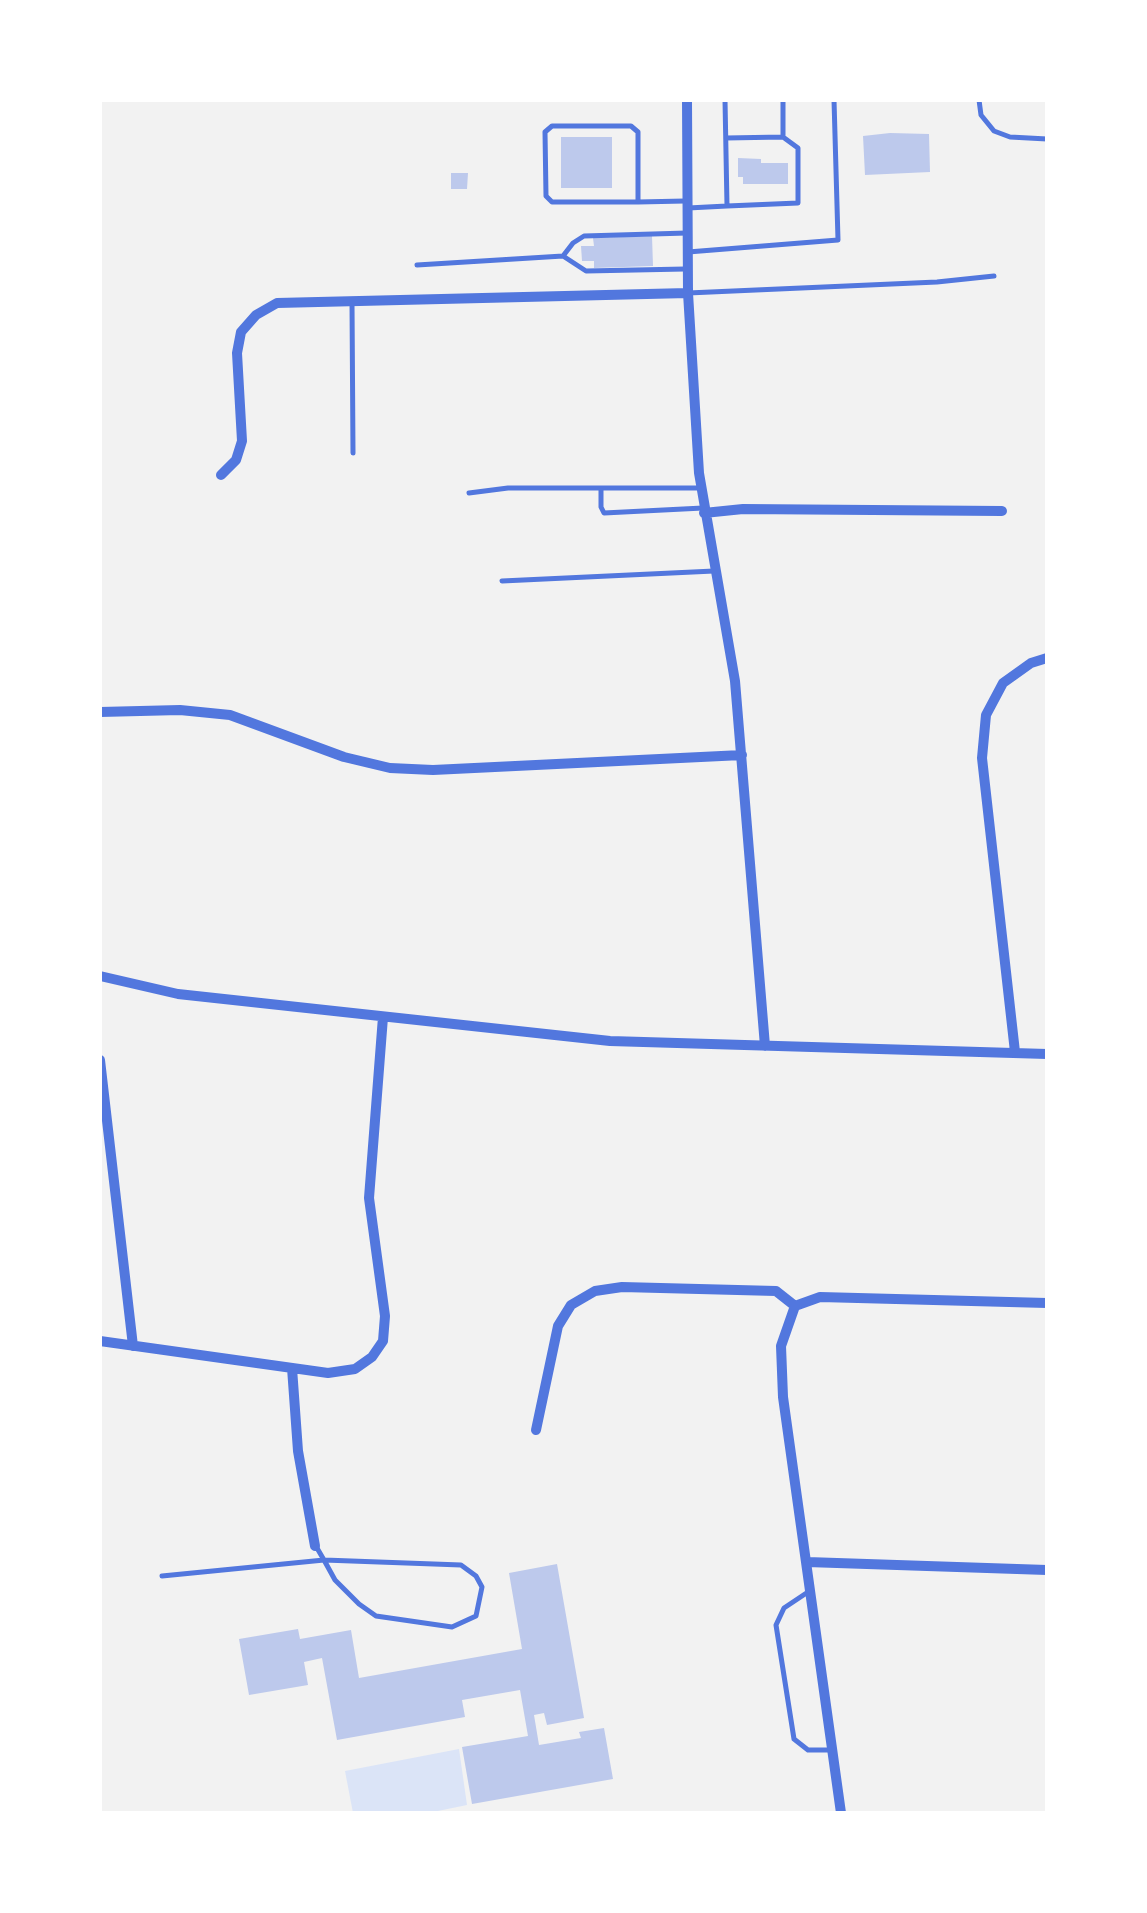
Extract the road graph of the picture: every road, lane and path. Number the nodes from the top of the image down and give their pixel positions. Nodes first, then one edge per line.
1 (687, 100) edge
2 (725, 100) edge
3 (783, 100) edge
4 (834, 100) edge
5 (978, 100) edge
6 (783, 137) junction
7 (726, 138) junction
8 (1047, 139) edge
9 (638, 202) junction
10 (688, 205) junction
11 (726, 206) junction
12 (688, 233) junction
13 (688, 252) junction
14 (563, 256) junction
15 (418, 264) dead end
16 (688, 269) junction
17 (994, 276) dead end
18 (688, 293) junction
19 (352, 300) junction
20 (353, 452) dead end
21 (221, 475) dead end
22 (600, 488) junction
23 (701, 488) junction
24 (469, 494) dead end
25 (703, 510) junction
26 (1002, 511) dead end
27 (714, 570) junction
28 (502, 581) dead end
29 (1047, 658) edge
30 (100, 712) edge
31 (742, 755) junction
32 (100, 976) edge
33 (382, 1018) junction
34 (765, 1046) junction
35 (1014, 1052) junction
36 (1047, 1054) edge
37 (100, 1060) edge
38 (1047, 1303) edge
39 (795, 1306) junction
40 (100, 1342) edge
41 (133, 1346) junction
42 (292, 1368) junction
43 (536, 1430) dead end
44 (316, 1546) joint
45 (324, 1560) junction
46 (807, 1562) junction
47 (1047, 1570) edge
48 (162, 1576) dead end
49 (811, 1590) junction
50 (832, 1750) junction
51 (841, 1813) edge

1 - 10 street
2 - 7 lane
3 - 6 lane
4 - 13 lane
5 - 8 lane
6 - 7 lane
6 - 11 lane
7 - 11 lane
9 - 9 lane
9 - 10 lane
10 - 11 lane
10 - 12 street
12 - 13 street
12 - 14 lane
13 - 16 street
14 - 15 lane
14 - 16 lane
16 - 18 street
17 - 18 lane
18 - 19 street
18 - 23 street
19 - 20 lane
19 - 21 street
22 - 23 lane
22 - 24 lane
22 - 25 lane
23 - 25 street
25 - 26 street
25 - 27 street
27 - 28 lane
27 - 31 street
29 - 35 street
30 - 31 street
31 - 34 street
32 - 33 street
33 - 34 street
33 - 42 street
34 - 35 street
35 - 36 street
37 - 41 street
38 - 39 street
39 - 43 street
39 - 46 street
40 - 41 street
41 - 42 street
42 - 44 street
44 - 45 lane
45 - 45 lane
45 - 48 lane
46 - 47 street
46 - 49 street
49 - 50 street
49 - 50 lane
50 - 51 street

